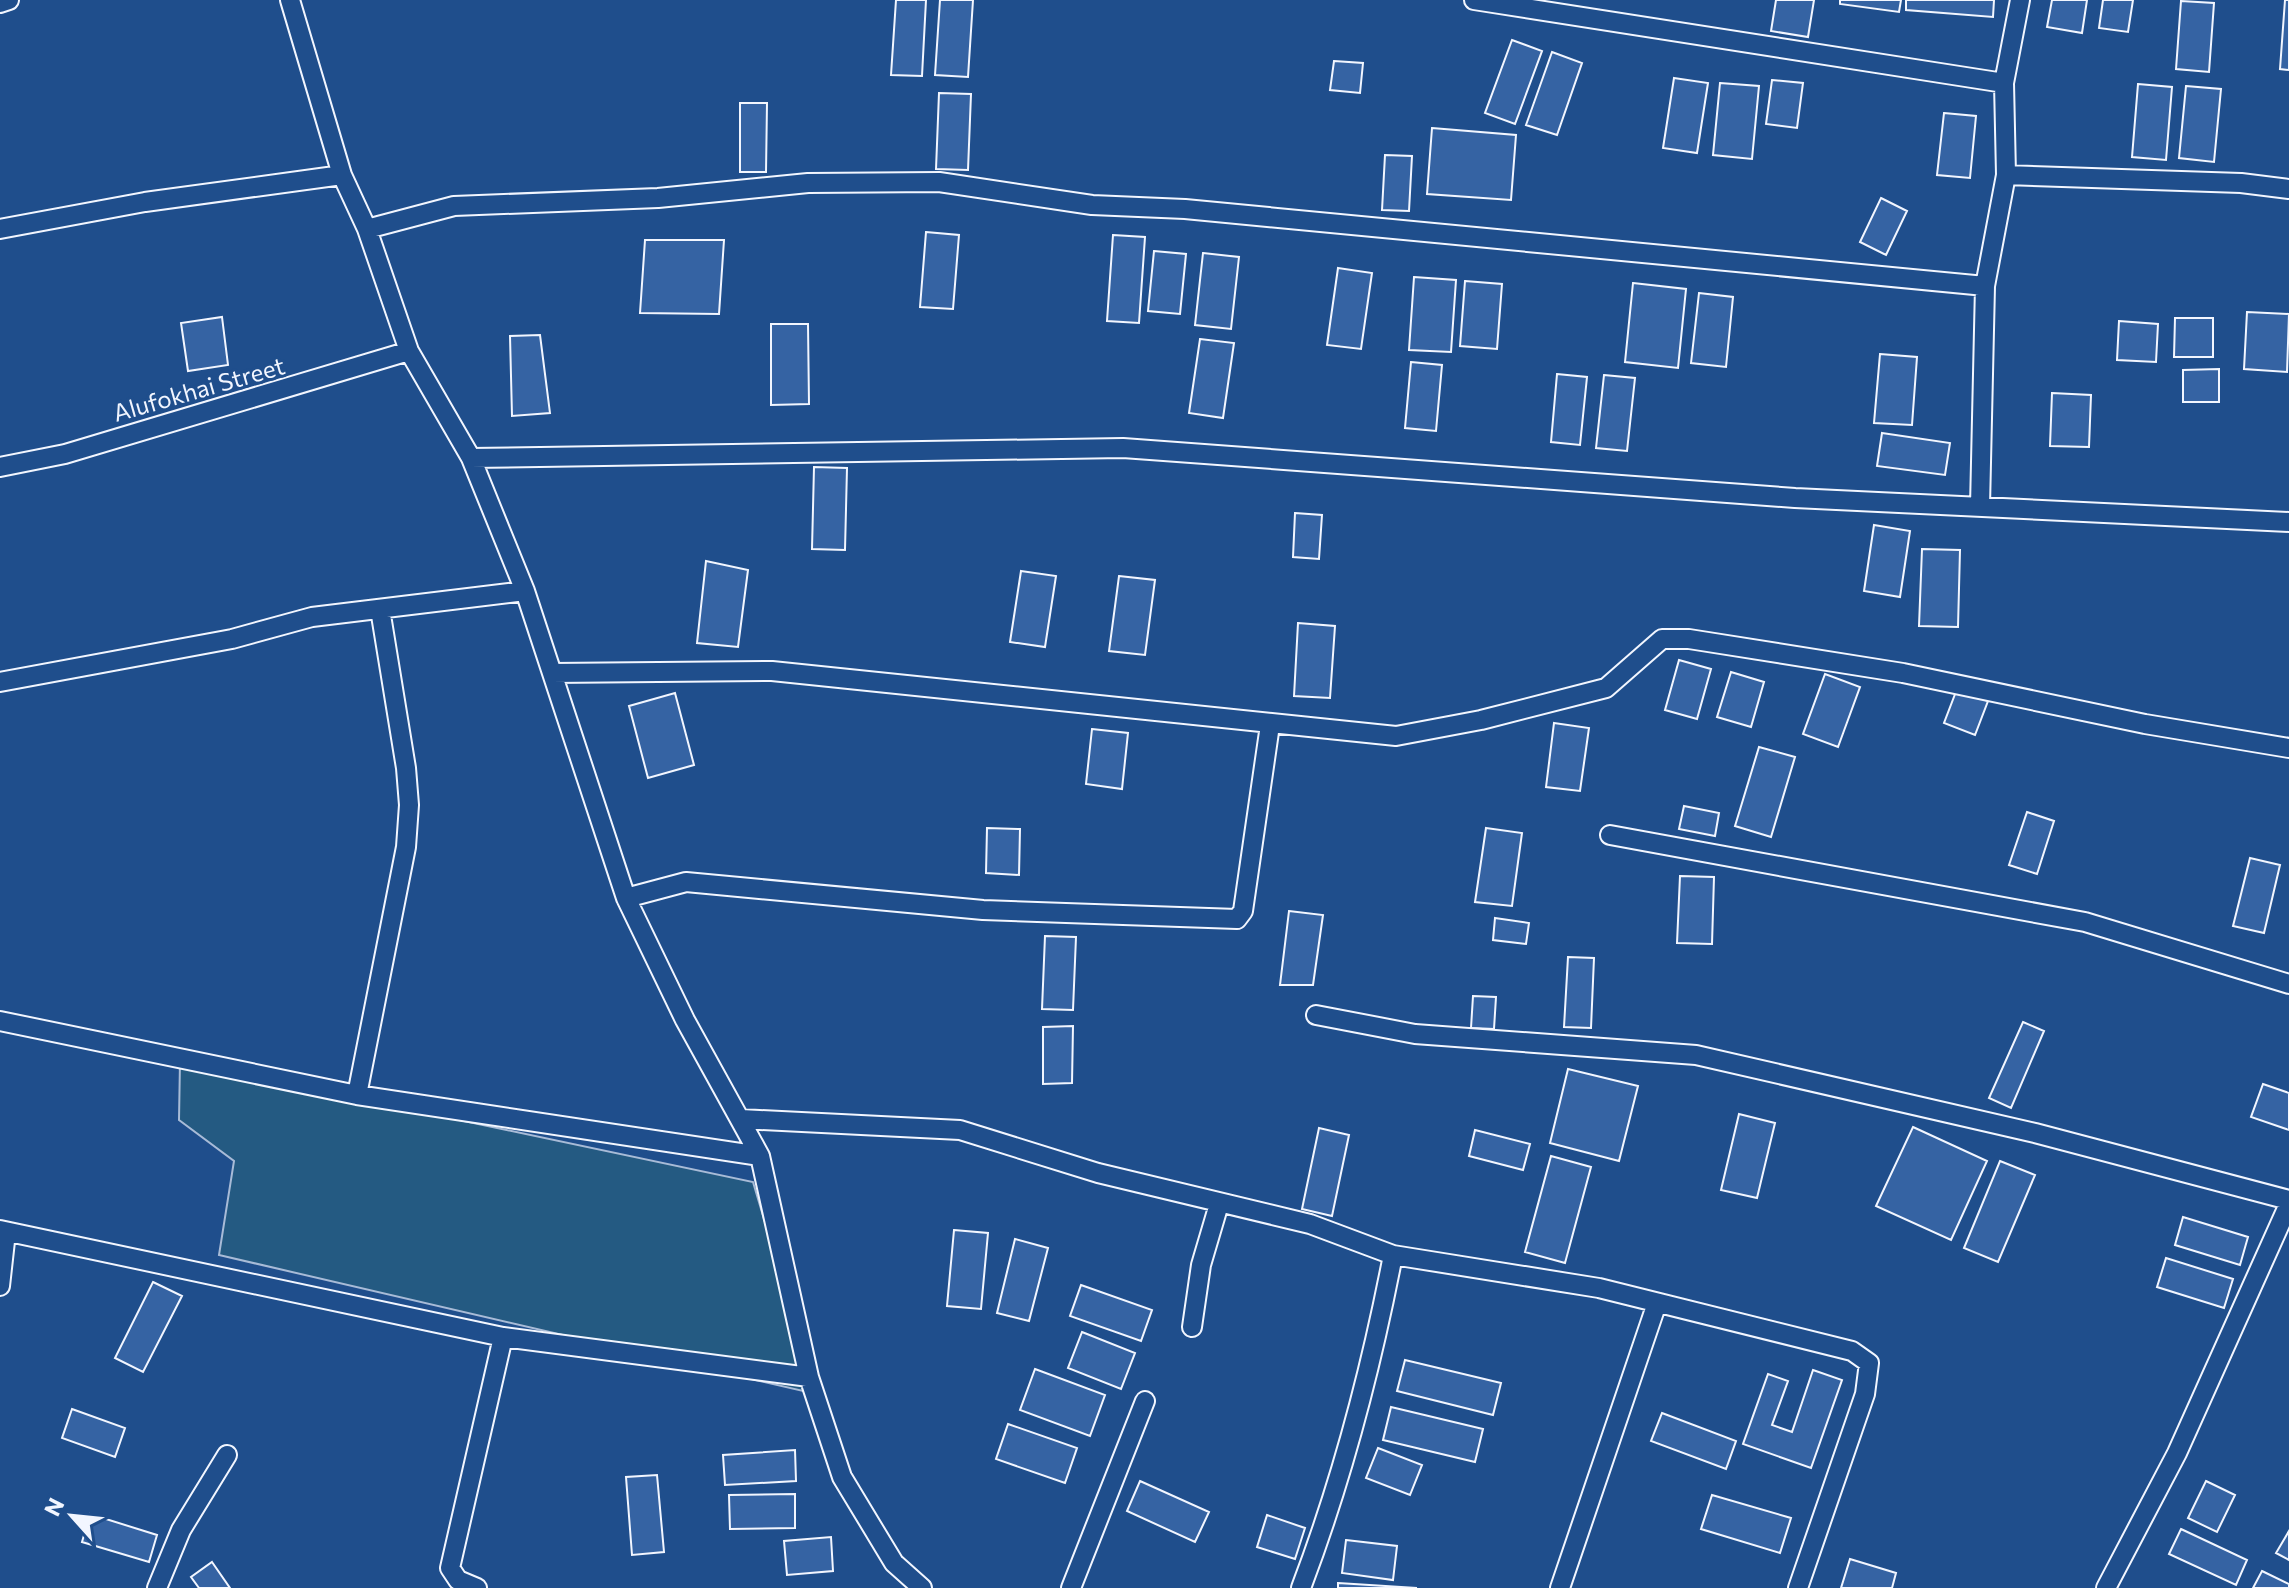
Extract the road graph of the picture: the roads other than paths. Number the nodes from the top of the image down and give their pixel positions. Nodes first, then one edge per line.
1 (9, 0) edge
2 (290, 0) edge
3 (1474, 0) edge
4 (2020, 0) edge
5 (0, 3) edge
6 (2004, 83) junction
7 (342, 175) junction
8 (2006, 175) junction
9 (2289, 189) edge
10 (0, 229) edge
11 (367, 229) junction
12 (1985, 286) junction
13 (409, 351) junction
14 (471, 458) junction
15 (0, 467) edge
16 (1980, 506) junction
17 (2289, 522) edge
18 (525, 591) junction
19 (380, 609) junction
20 (552, 673) junction
21 (0, 682) edge
22 (1270, 725) junction
23 (2289, 748) edge
24 (1610, 835) dead end
25 (626, 898) junction
26 (2289, 984) edge
27 (1316, 1015) dead end
28 (0, 1021) edge
29 (357, 1095) junction
30 (741, 1119) junction
31 (760, 1156) junction
32 (2289, 1202) edge
33 (1219, 1204) junction
34 (3, 1231) edge
35 (1393, 1255) junction
36 (0, 1286) edge
37 (1657, 1303) junction
38 (1192, 1327) dead end
39 (503, 1337) junction
40 (809, 1377) junction
41 (1145, 1401) dead end
42 (227, 1455) dead end
43 (157, 1588) edge
44 (477, 1588) edge
45 (922, 1588) edge
46 (1071, 1588) edge
47 (1301, 1588) edge
48 (1560, 1588) edge
49 (1798, 1588) edge
50 (2106, 1588) edge

1 - 5 street
2 - 7 street
3 - 6 street
4 - 6 street
6 - 8 street
7 - 10 street
7 - 11 street
8 - 9 street
8 - 12 street
11 - 12 street
11 - 13 street
12 - 16 street
13 - 14 street
13 - 15 street, Alufokhai Street
14 - 16 street
14 - 18 street
16 - 17 street
18 - 19 street
18 - 20 street
19 - 21 street
19 - 29 street
20 - 22 street
20 - 25 street
22 - 23 street
22 - 25 street
24 - 26 street
25 - 30 street
27 - 32 street
28 - 29 street
29 - 31 street
30 - 31 street
30 - 33 street
31 - 40 street
32 - 50 street
33 - 35 street
33 - 38 street
34 - 36 street
34 - 39 street
35 - 37 street
35 - 47 street
37 - 48 street
37 - 49 street
39 - 40 street
39 - 44 street
40 - 45 street
41 - 46 street
42 - 43 street

